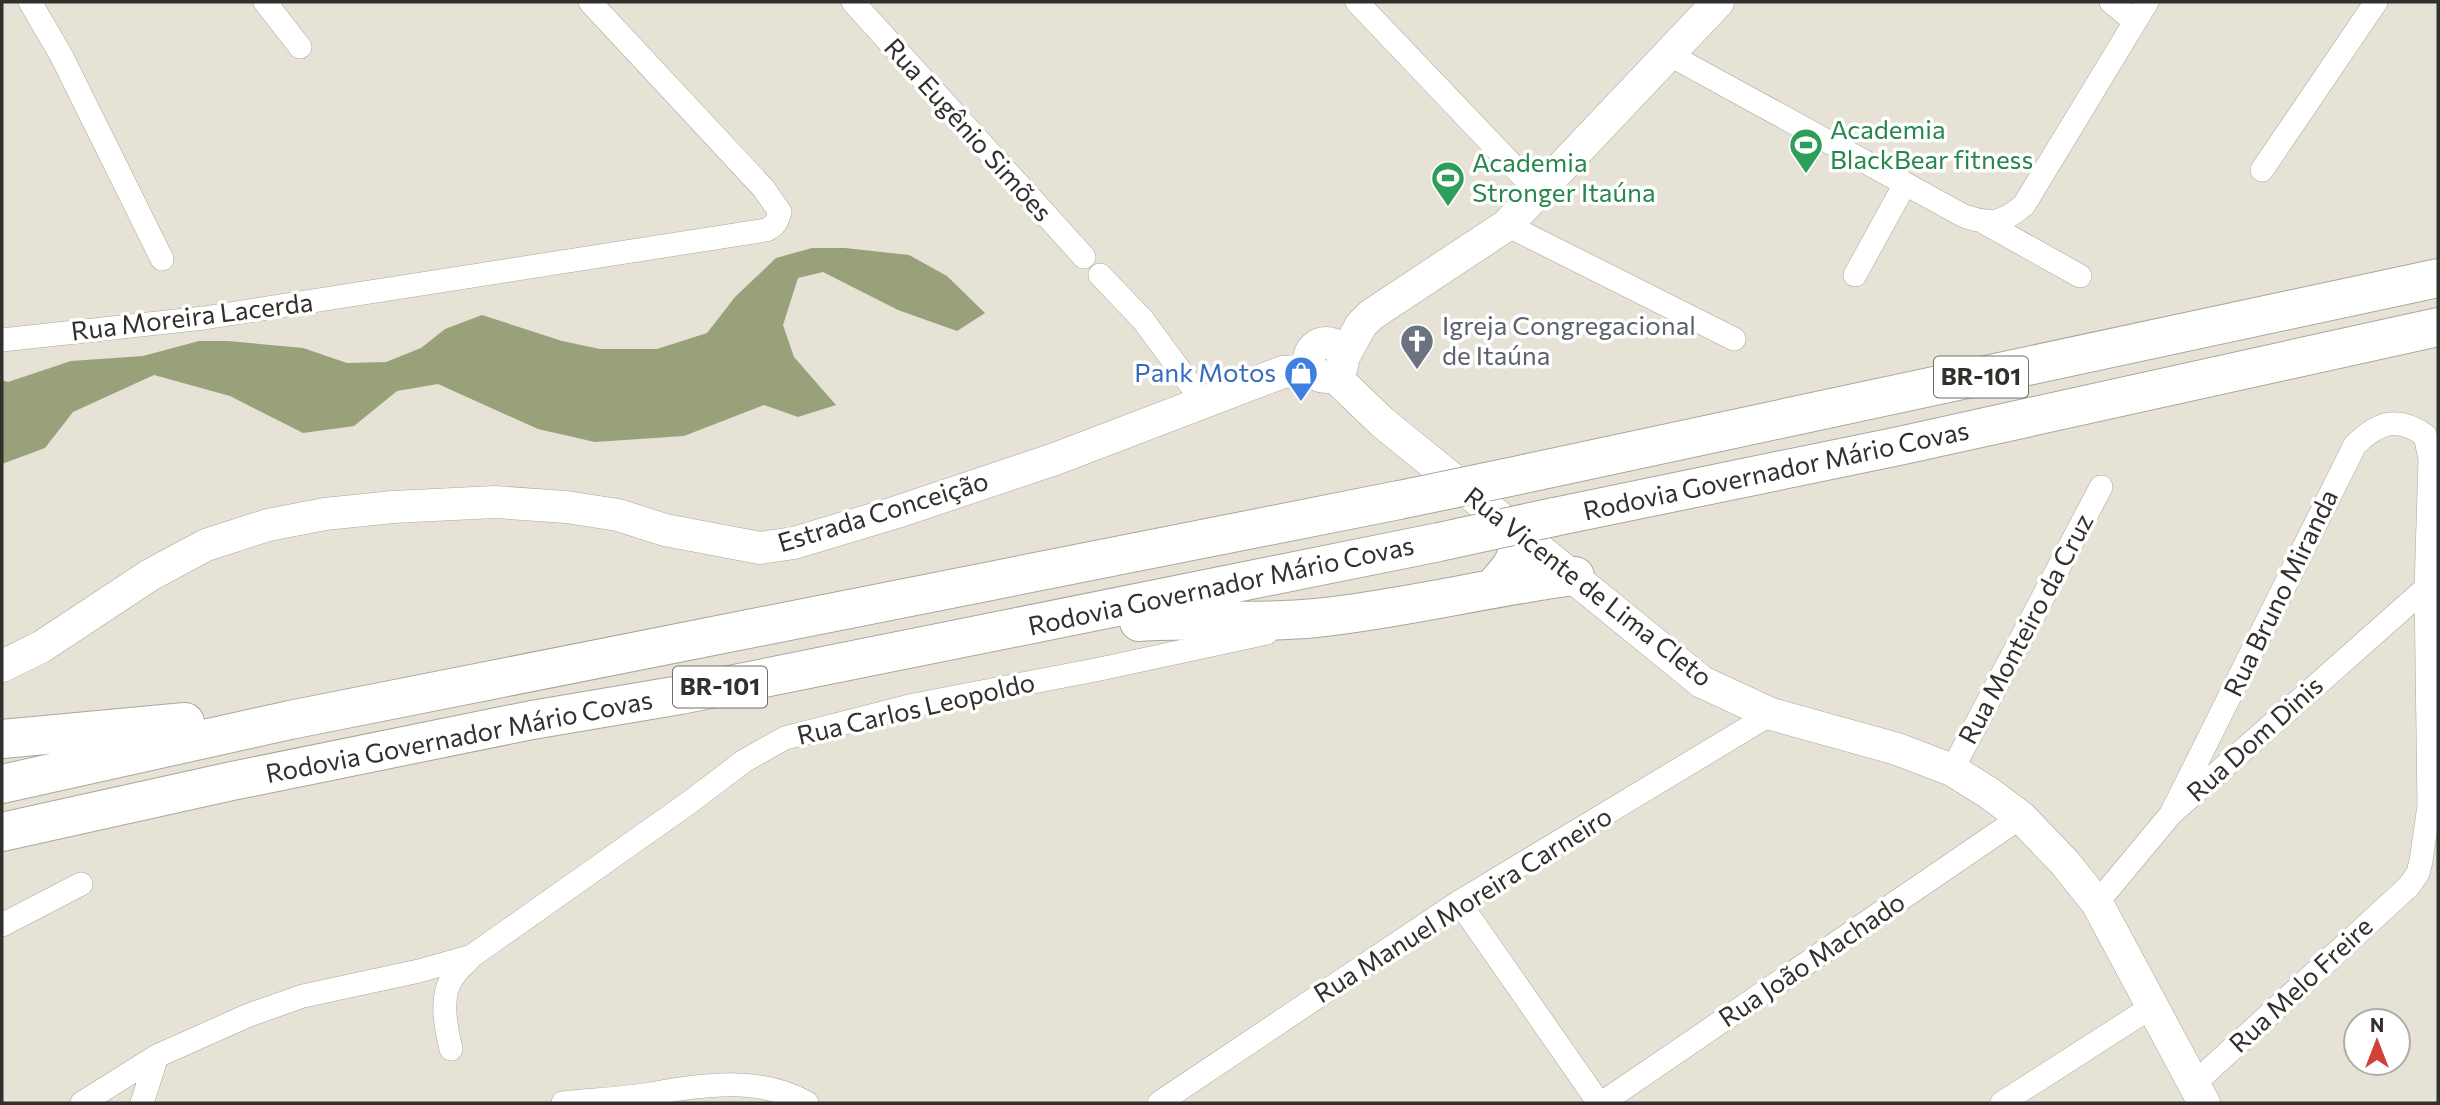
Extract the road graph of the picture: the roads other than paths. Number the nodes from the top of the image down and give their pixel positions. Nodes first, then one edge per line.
1 (30, 2) edge
2 (265, 2) edge
3 (590, 2) edge
4 (853, 2) edge
5 (1357, 2) edge
6 (1718, 2) edge
7 (2111, 2) edge
8 (2147, 2) edge
9 (2376, 2) edge
10 (2134, 21) junction
11 (300, 47) dead end
12 (1670, 55) junction
13 (2262, 170) dead end
14 (1905, 184) junction
15 (1538, 191) junction
16 (1985, 223) junction
17 (1507, 225) junction
18 (1084, 257) dead end
19 (162, 259) dead end
20 (1100, 275) dead end
21 (1856, 275) dead end
22 (2080, 276) dead end
23 (2438, 278) edge
24 (2438, 327) edge
25 (1734, 339) dead end
26 (2, 340) edge
27 (1321, 363) junction
28 (1204, 403) junction
29 (2101, 487) dead end
30 (1519, 533) junction
31 (1575, 576) junction
32 (1493, 588) junction
33 (2426, 588) junction
34 (1314, 618) junction
35 (960, 639) junction
36 (2, 666) edge
37 (553, 668) junction
38 (1771, 713) junction
39 (2, 739) edge
40 (1952, 770) junction
41 (2, 784) edge
42 (2171, 814) junction
43 (2021, 817) junction
44 (2, 832) edge
45 (81, 884) dead end
46 (1459, 902) junction
47 (2097, 902) junction
48 (2, 925) edge
49 (472, 956) junction
50 (2153, 1006) junction
51 (451, 1049) dead end
52 (157, 1056) junction
53 (2199, 1094) edge
54 (82, 1103) edge
55 (142, 1103) edge
56 (563, 1103) edge
57 (807, 1103) edge
58 (1159, 1103) edge
59 (1600, 1103) edge
60 (2002, 1103) edge

1 - 19 street
2 - 11 street
3 - 26 street, Rua Moreira Lacerda
4 - 18 street, Rua Eugênio Simões
5 - 15 street
6 - 12 main road
7 - 10 street
8 - 10 street
9 - 13 street
10 - 16 street
12 - 14 street
12 - 15 main road
14 - 16 street
14 - 21 street
15 - 17 main road
16 - 22 street
17 - 25 street
17 - 27 main road
20 - 28 street
23 - 37 highway, Rodovia Governador Mário Covas / BR-101, bridge
24 - 35 highway, Rodovia Governador Mário Covas / BR-101, bridge
27 - 28 main road, Estrada Conceição
27 - 30 main road, Rua Vicente de Lima Cleto
28 - 36 main road, Estrada Conceição
29 - 40 street, Rua Monteiro da Cruz
30 - 31 main road, Rua Vicente de Lima Cleto
30 - 32 highway
31 - 32 highway
31 - 38 main road, Rua Vicente de Lima Cleto
32 - 34 highway
33 - 42 street, Rua Dom Dinis
33 - 42 street, Rua Bruno Miranda
33 - 53 street, Rua Melo Freire
34 - 35 highway
34 - 49 street, Rua Carlos Leopoldo
35 - 44 highway, Rodovia Governador Mário Covas / BR-101
37 - 39 highway
37 - 41 highway, Rodovia Governador Mário Covas / BR-101
38 - 40 main road, Rua Vicente de Lima Cleto
38 - 46 street, Rua Manuel Moreira Carneiro
40 - 43 main road, Rua Vicente de Lima Cleto
42 - 47 street, Rua Dom Dinis
43 - 47 main road, Rua Vicente de Lima Cleto
43 - 59 street, Rua João Machado
45 - 48 street
46 - 58 street, Rua Manuel Moreira Carneiro
46 - 59 street
47 - 50 main road, Rua Vicente de Lima Cleto
49 - 51 street, Rua Carlos Leopoldo
49 - 52 street
50 - 53 main road, Rua Vicente de Lima Cleto
50 - 60 street
52 - 54 street
52 - 55 street
56 - 57 street

